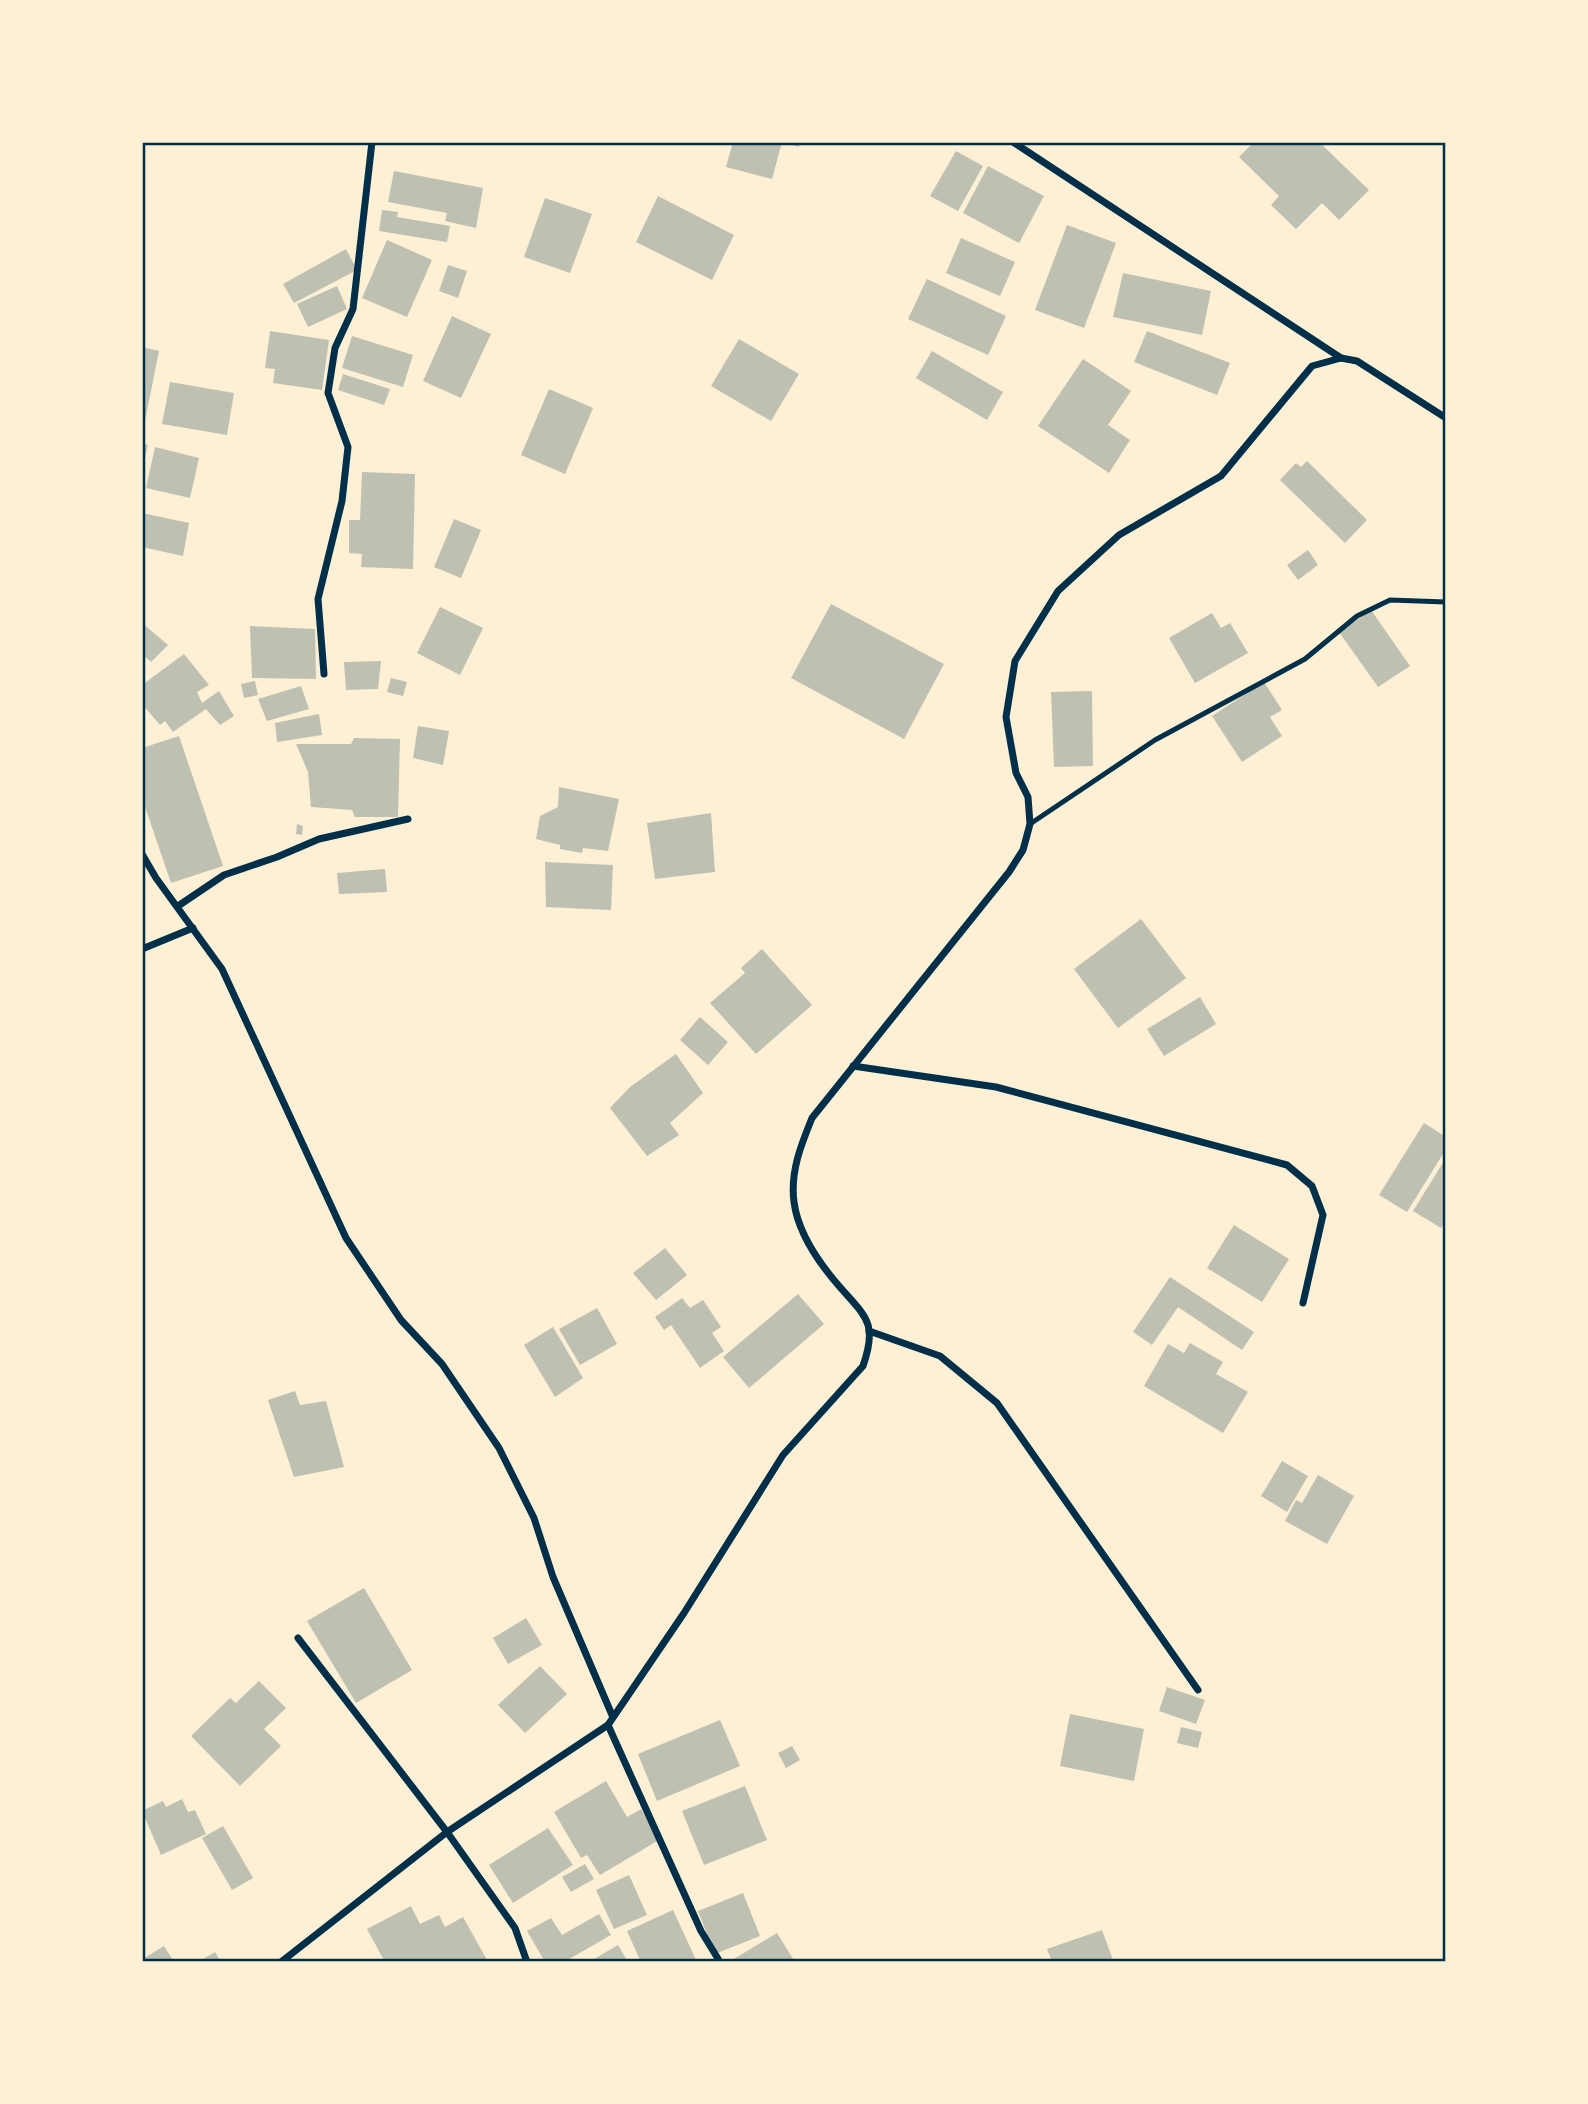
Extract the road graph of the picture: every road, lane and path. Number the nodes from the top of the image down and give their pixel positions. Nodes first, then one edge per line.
1 (372, 142) edge
2 (1013, 142) edge
3 (1341, 358) junction
4 (1446, 418) edge
5 (1446, 602) edge
6 (324, 674) dead end
7 (408, 819) dead end
8 (1030, 824) junction
9 (142, 854) edge
10 (178, 906) junction
11 (193, 928) junction
12 (142, 949) edge
13 (853, 1066) junction
14 (1303, 1303) dead end
15 (869, 1331) junction
16 (298, 1638) dead end
17 (1198, 1690) dead end
18 (612, 1715) junction
19 (608, 1725) junction
20 (447, 1832) junction
21 (281, 1962) edge
22 (527, 1962) edge
23 (720, 1962) edge

1 - 6 street
2 - 3 street
3 - 4 street
3 - 8 street
5 - 8 lane
7 - 10 street
8 - 13 street
9 - 10 street
10 - 11 street
11 - 12 street
11 - 18 street
13 - 14 street
13 - 15 street
15 - 17 street
15 - 18 street
16 - 20 street
18 - 19 street
19 - 20 street
19 - 23 street
20 - 21 street
20 - 22 street

